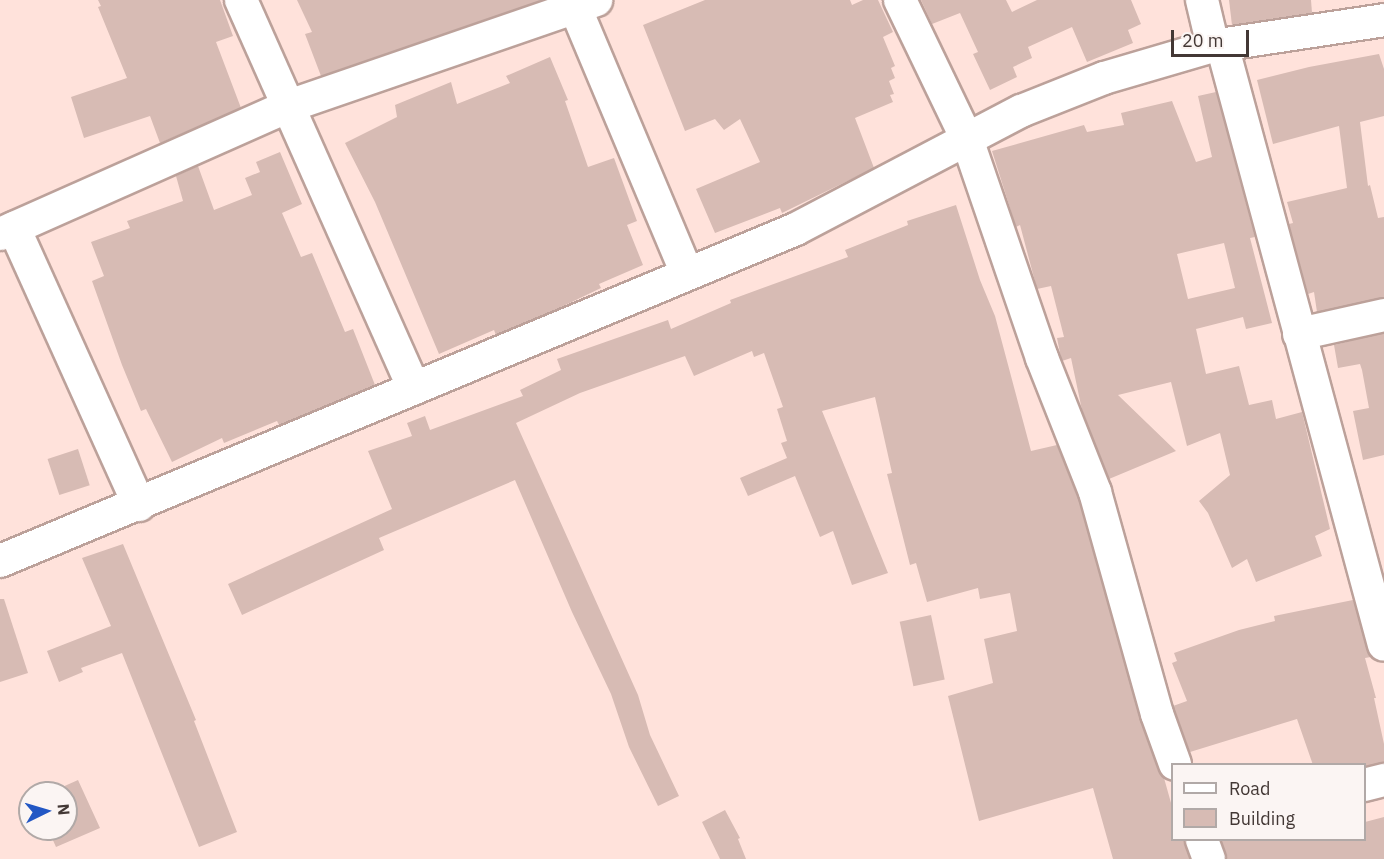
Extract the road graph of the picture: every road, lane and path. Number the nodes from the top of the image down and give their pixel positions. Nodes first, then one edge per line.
1 (241, 0) edge
2 (900, 0) edge
3 (1203, 0) edge
4 (581, 3) edge
5 (1384, 20) edge
6 (1217, 46) junction
7 (288, 106) junction
8 (967, 139) junction
9 (7, 231) edge
10 (687, 273) junction
11 (1384, 315) edge
12 (1299, 334) junction
13 (414, 388) junction
14 (138, 505) junction
15 (1372, 558) edge
16 (0, 561) edge
17 (1384, 645) edge
18 (1174, 763) edge
19 (1384, 780) edge
20 (1366, 785) edge
21 (1202, 841) edge
22 (1209, 859) edge

1 - 7 street
2 - 8 street
3 - 6 street
4 - 7 street
4 - 10 street
5 - 6 street
6 - 8 street
6 - 12 street
7 - 9 street
7 - 13 street
8 - 10 street
8 - 18 street
9 - 14 street
10 - 13 street
11 - 12 street
12 - 15 street
13 - 14 street
14 - 16 street
15 - 17 street
19 - 20 street
21 - 22 street

